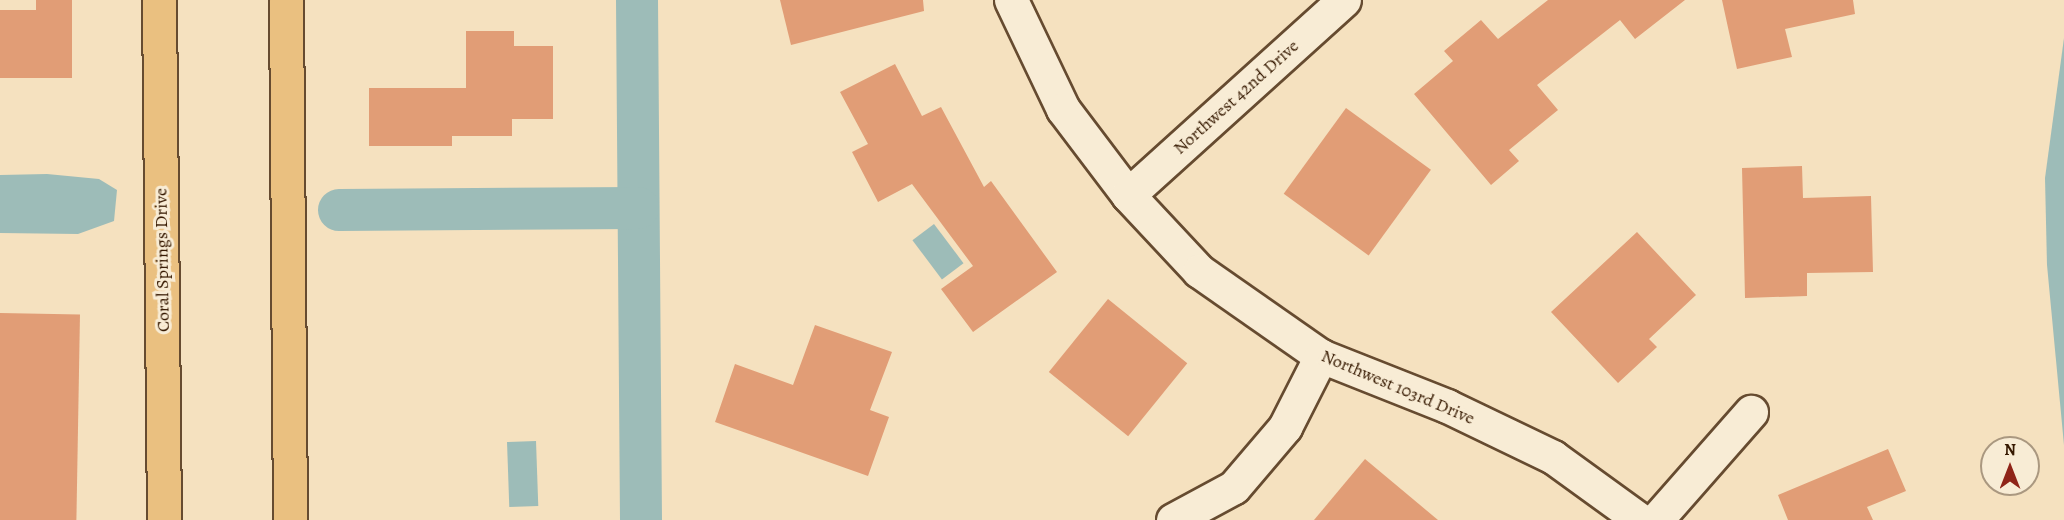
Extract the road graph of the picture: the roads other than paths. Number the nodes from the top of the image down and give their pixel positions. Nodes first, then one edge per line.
1 (159, 0) edge
2 (286, 0) edge
3 (1011, 0) edge
4 (1344, 0) edge
5 (1128, 195) junction
6 (1320, 356) junction
7 (1751, 412) dead end
8 (164, 520) edge
9 (290, 520) edge
10 (1173, 520) edge
11 (1640, 520) edge
12 (1656, 520) edge

1 - 8 main road, Coral Springs Drive
2 - 9 main road
3 - 5 street, Northwest 103rd Drive
4 - 5 street, Northwest 42nd Drive
5 - 6 street, Northwest 103rd Drive
6 - 10 street
6 - 11 street, Northwest 103rd Drive
7 - 12 street

